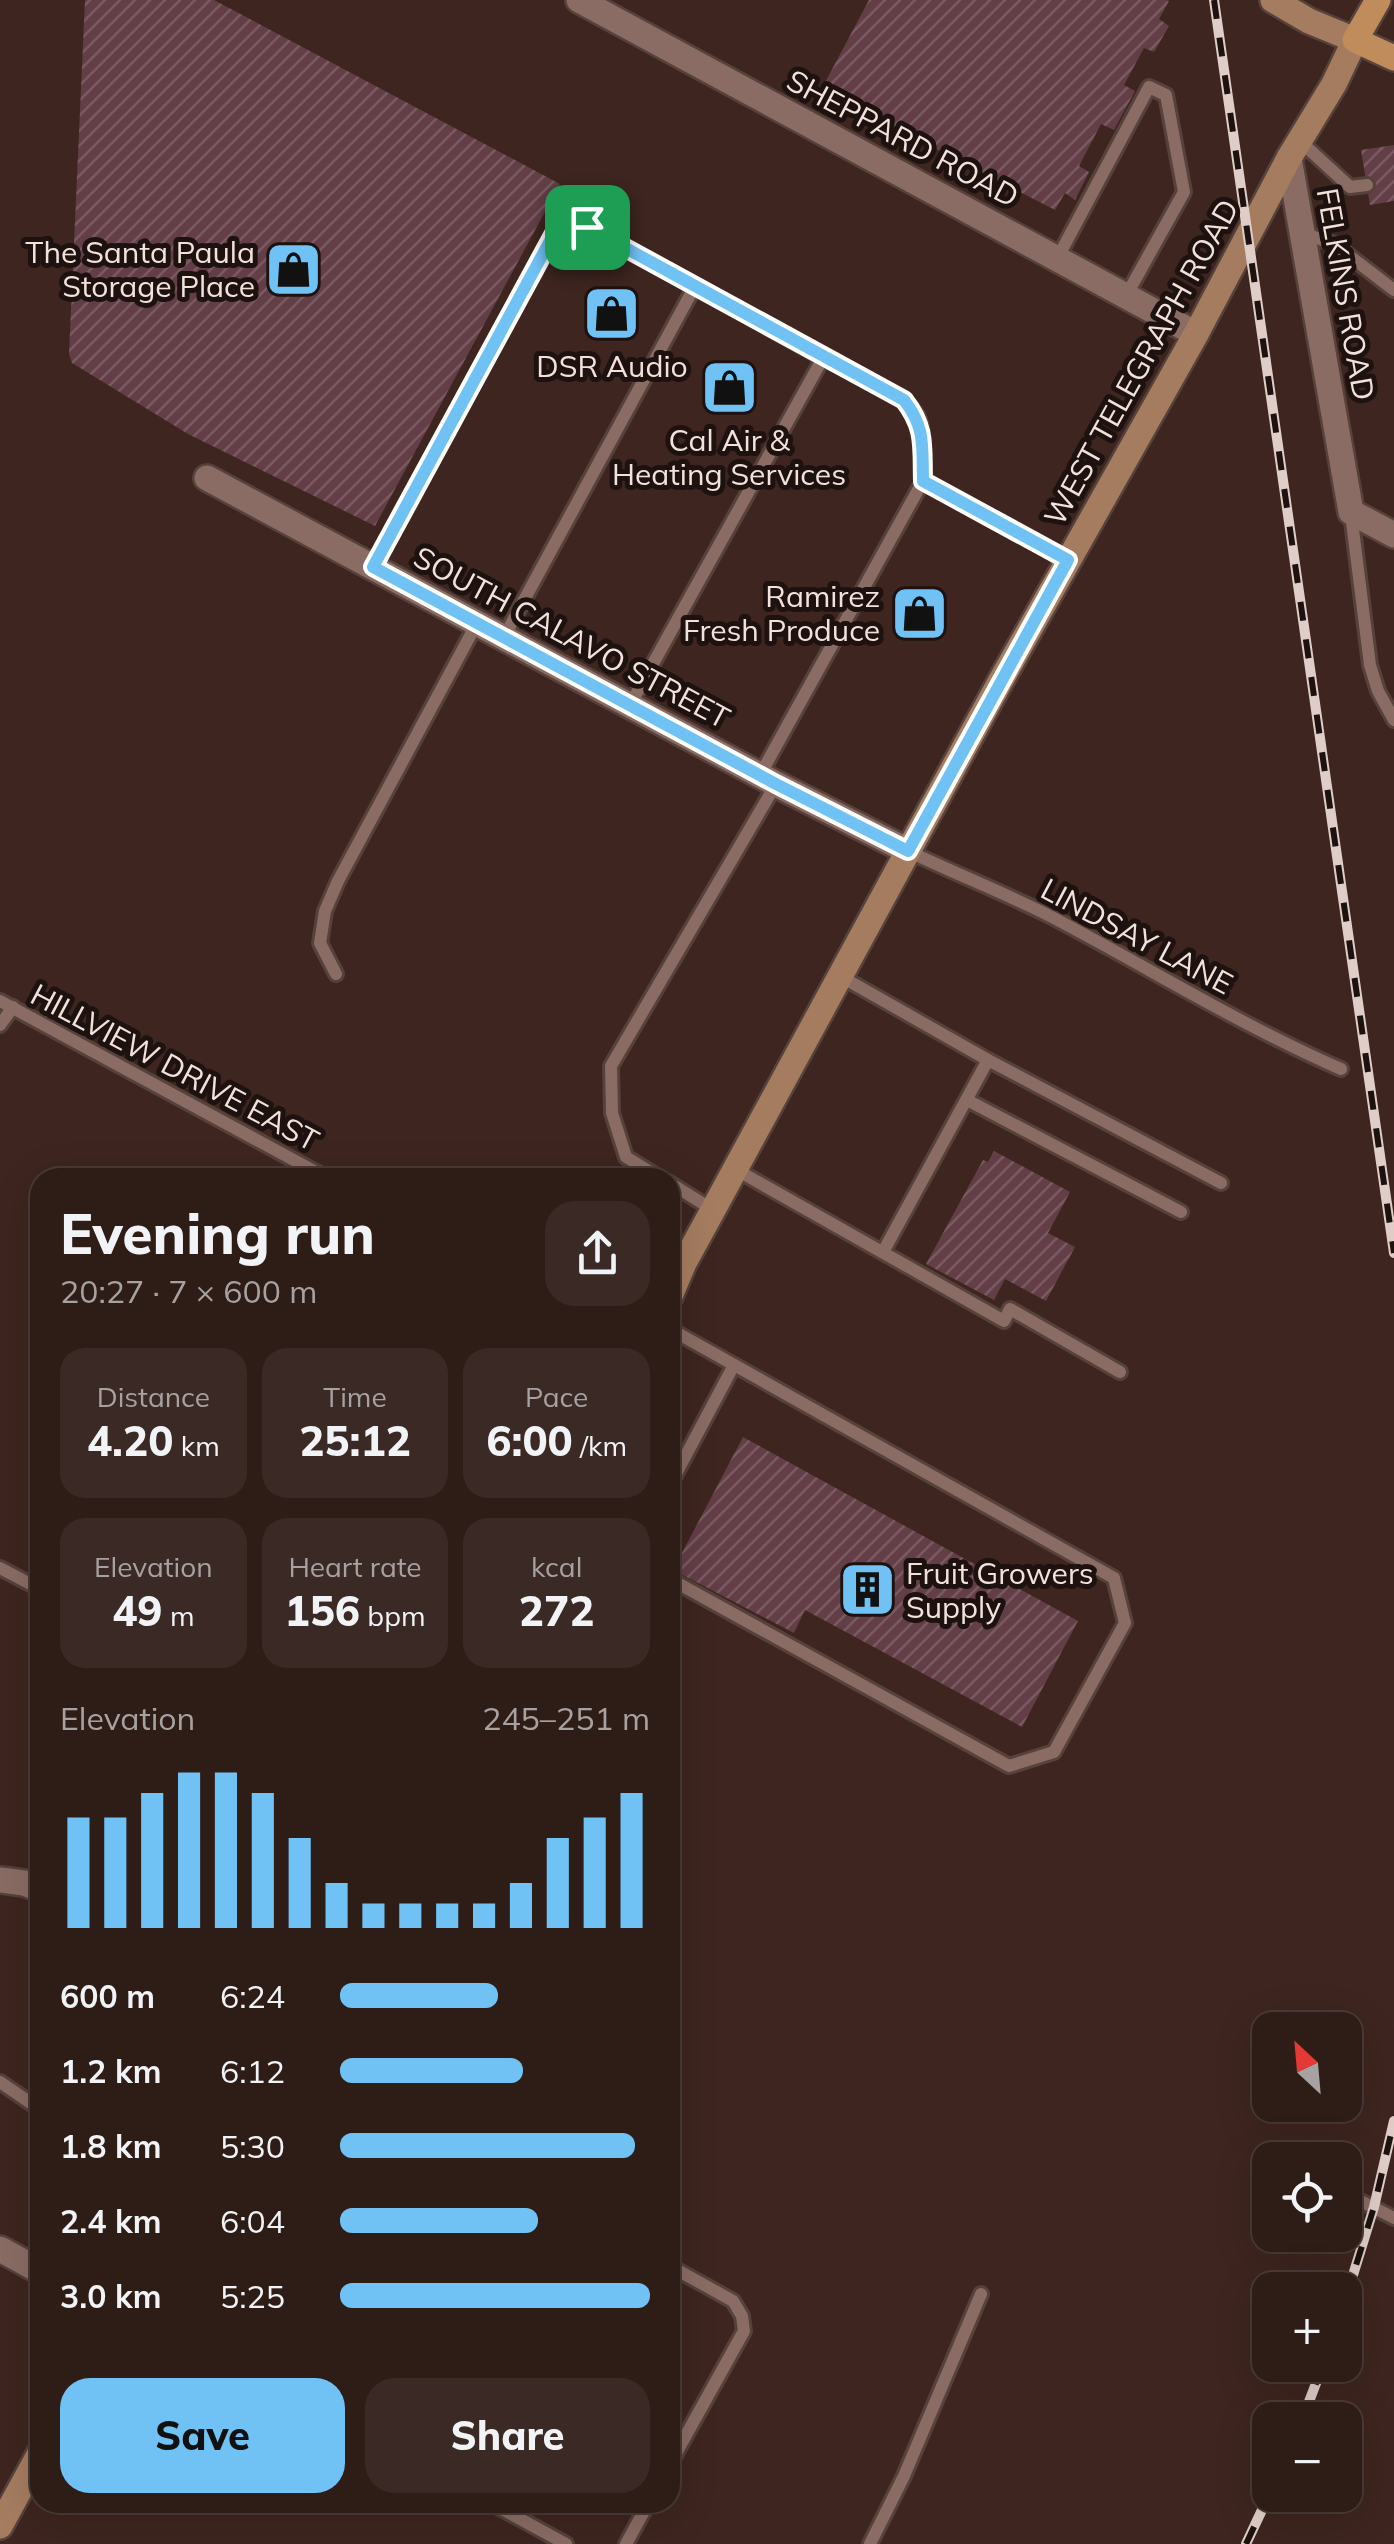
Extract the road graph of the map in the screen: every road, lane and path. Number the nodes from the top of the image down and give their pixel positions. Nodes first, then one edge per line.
1 (580, 0) edge
2 (1273, 0) edge
3 (1378, 0) edge
4 (1355, 40) junction
5 (1394, 58) edge
6 (1295, 150) junction
7 (1367, 185) dead end
8 (1304, 232) junction
9 (1057, 259) junction
10 (694, 286) junction
11 (1394, 290) edge
12 (1126, 296) junction
13 (1196, 334) junction
14 (823, 358) junction
15 (208, 478) dead end
16 (923, 481) junction
17 (1351, 512) junction
18 (1394, 535) edge
19 (1068, 560) junction
20 (373, 567) junction
21 (478, 623) junction
22 (504, 637) junction
23 (630, 705) junction
24 (1394, 720) edge
25 (768, 779) junction
26 (908, 851) junction
27 (336, 974) dead end
28 (840, 976) junction
29 (6, 1004) edge
30 (0, 1025) edge
31 (988, 1060) junction
32 (1341, 1069) dead end
33 (966, 1100) junction
34 (309, 1168) edge
35 (644, 1168) edge
36 (735, 1169) junction
37 (1221, 1182) dead end
38 (680, 1190) edge
39 (713, 1210) junction
40 (1181, 1212) dead end
41 (884, 1252) junction
42 (680, 1272) edge
43 (680, 1335) edge
44 (734, 1365) junction
45 (1120, 1372) dead end
46 (680, 1465) edge
47 (0, 1568) edge
48 (30, 1584) edge
49 (680, 1585) edge
50 (0, 1880) edge
51 (30, 1886) edge
52 (0, 2082) edge
53 (30, 2103) edge
54 (1362, 2201) edge
55 (1394, 2218) edge
56 (0, 2249) edge
57 (30, 2266) edge
58 (680, 2272) edge
59 (981, 2294) dead end
60 (680, 2446) edge
61 (30, 2471) edge
62 (509, 2513) edge
63 (643, 2513) edge
64 (0, 2526) edge
65 (566, 2544) edge
66 (626, 2544) edge
67 (870, 2544) edge

1 - 9 street, SHEPPARD ROAD
2 - 4 main road
3 - 4 main road
4 - 5 main road
4 - 6 main road, WEST TELEGRAPH ROAD
6 - 7 lane
6 - 8 street, FELKINS ROAD
6 - 13 main road, WEST TELEGRAPH ROAD
8 - 11 lane
8 - 17 street, FELKINS ROAD
9 - 12 street, SHEPPARD ROAD
9 - 12 lane
10 - 14 lane
10 - 20 lane
10 - 22 lane
12 - 13 street, SHEPPARD ROAD
13 - 19 main road, WEST TELEGRAPH ROAD
14 - 16 lane
14 - 23 lane
15 - 20 street, SOUTH CALAVO STREET
16 - 19 lane
16 - 25 lane
17 - 18 street
17 - 24 lane
19 - 26 main road, WEST TELEGRAPH ROAD
20 - 21 street, SOUTH CALAVO STREET
21 - 22 street, SOUTH CALAVO STREET
21 - 27 lane
22 - 23 street, SOUTH CALAVO STREET
23 - 25 street, SOUTH CALAVO STREET
25 - 26 street, SOUTH CALAVO STREET
25 - 35 lane
26 - 28 main road, WEST TELEGRAPH ROAD
26 - 32 lane, LINDSAY LANE
28 - 31 lane
28 - 36 main road, WEST TELEGRAPH ROAD
29 - 30 lane
29 - 34 lane, HILLVIEW DRIVE EAST
31 - 33 lane
31 - 37 lane
33 - 40 lane
33 - 41 lane
36 - 39 main road, WEST TELEGRAPH ROAD
36 - 41 lane
38 - 39 lane
39 - 42 main road, WEST TELEGRAPH ROAD
41 - 45 lane
43 - 44 lane
44 - 46 lane
44 - 49 lane
47 - 48 lane
50 - 51 street
52 - 53 lane
54 - 55 lane
56 - 57 street
58 - 60 lane
59 - 67 lane
61 - 64 main road
62 - 65 lane
63 - 66 lane

